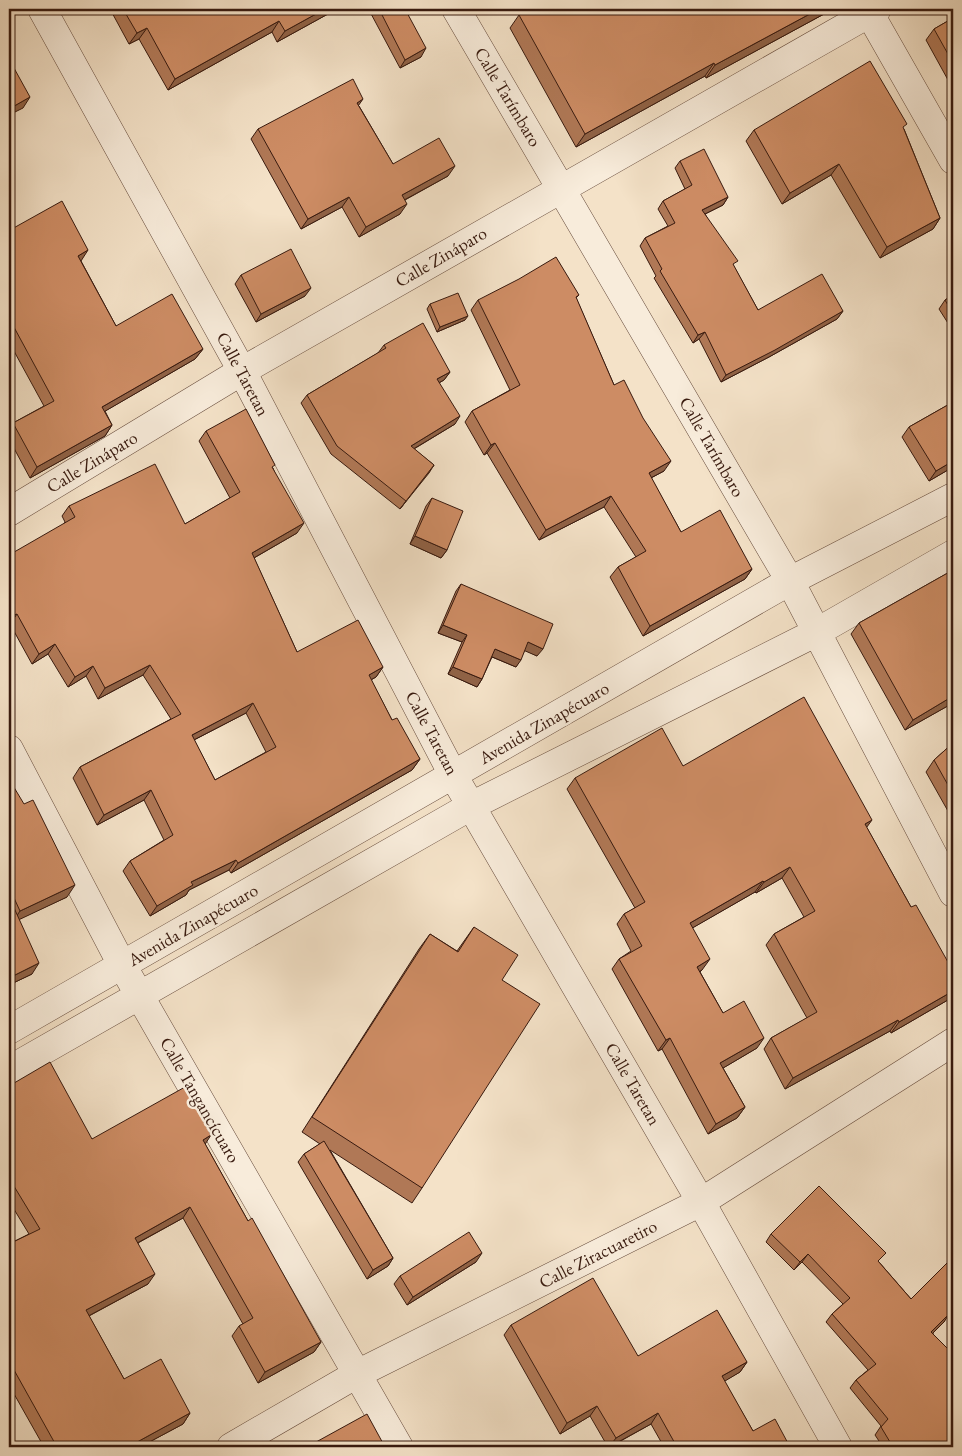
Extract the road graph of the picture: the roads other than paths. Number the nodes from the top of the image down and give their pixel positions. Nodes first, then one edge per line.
1 (42, 9) edge
2 (456, 9) edge
3 (871, 10) edge
4 (953, 160) edge
5 (562, 188) junction
6 (242, 371) junction
7 (953, 497) edge
8 (9, 512) edge
9 (953, 554) edge
10 (790, 581) junction
11 (817, 632) junction
12 (9, 749) edge
13 (453, 775) junction
14 (471, 806) junction
15 (953, 893) edge
16 (122, 965) junction
17 (140, 995) junction
18 (9, 1030) edge
19 (953, 1042) edge
20 (9, 1070) edge
21 (701, 1202) junction
22 (357, 1374) junction
23 (231, 1447) edge
24 (399, 1447) edge
25 (838, 1447) edge

1 - 6 street, Calle Taretan
2 - 5 street, Calle Tarímbaro
3 - 4 street
3 - 5 street, Calle Zináparo
5 - 6 street, Calle Zináparo
5 - 10 street, Calle Tarímbaro
6 - 8 street, Calle Zináparo
6 - 13 street, Calle Taretan
7 - 10 street, Avenida Zinapécuaro
9 - 11 street, Avenida Zinapécuaro
10 - 11 street, Calle Tarímbaro
10 - 13 street, Avenida Zinapécuaro
11 - 14 street, Avenida Zinapécuaro
11 - 15 street, Calle Tarímbaro
12 - 16 street, Calle Tangancícuaro
13 - 14 street, Calle Taretan
13 - 16 street, Avenida Zinapécuaro
14 - 17 street, Avenida Zinapécuaro
14 - 21 street, Calle Taretan
16 - 17 street, Calle Tangancícuaro
16 - 18 street, Avenida Zinapécuaro
17 - 20 street, Avenida Zinapécuaro
17 - 22 street, Calle Tangancícuaro
19 - 21 street, Calle Ziracuaretiro
21 - 22 street, Calle Ziracuaretiro
21 - 25 street, Calle Taretan
22 - 23 street, Calle Ziracuaretiro
22 - 24 street, Calle Tangancícuaro

